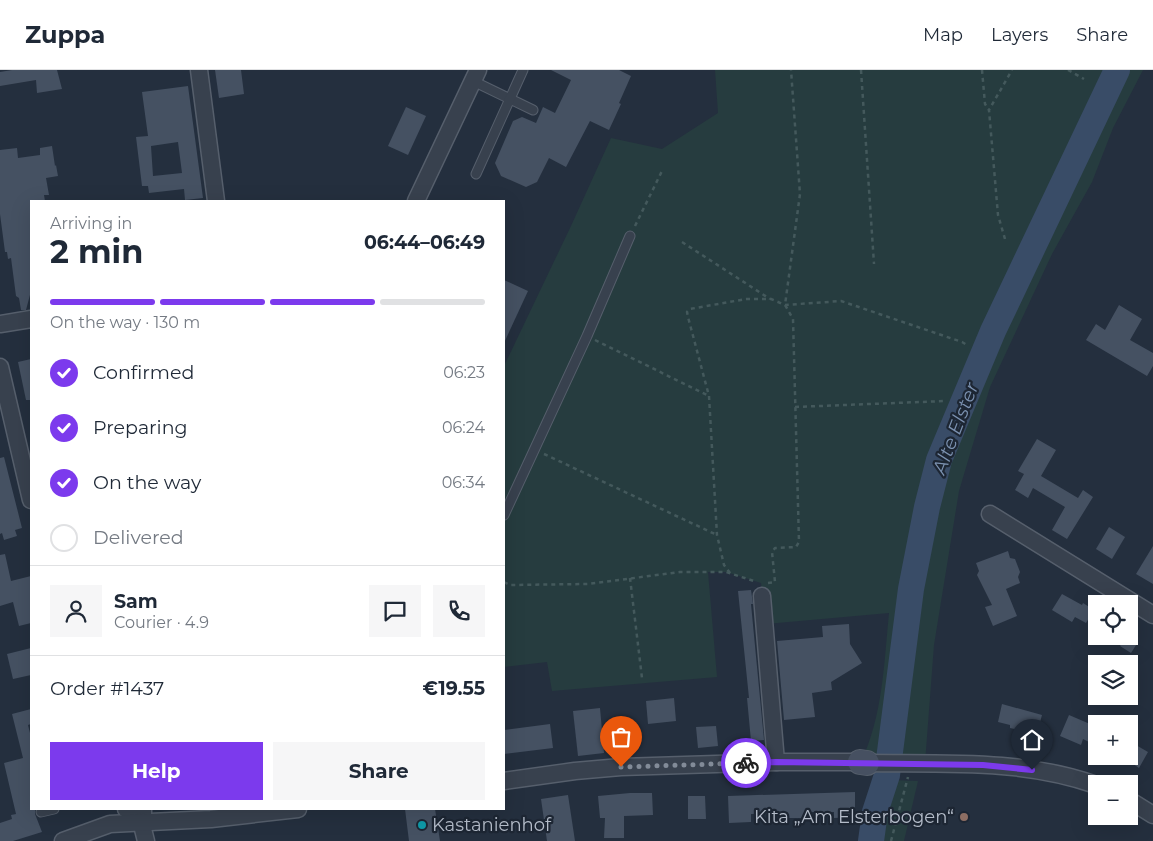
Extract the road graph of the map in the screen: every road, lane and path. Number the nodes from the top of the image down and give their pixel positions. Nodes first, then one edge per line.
1 (199, 70) edge
2 (523, 70) edge
3 (791, 70) edge
4 (861, 70) edge
5 (982, 70) edge
6 (1012, 70) edge
7 (1068, 70) edge
8 (475, 75) edge
9 (1084, 79) dead end
10 (511, 99) junction
11 (533, 110) dead end
12 (989, 110) junction
13 (662, 171) dead end
14 (476, 174) dead end
15 (216, 200) edge
16 (416, 200) edge
17 (630, 236) joint
18 (1005, 239) dead end
19 (682, 242) dead end
20 (874, 264) dead end
21 (771, 299) junction
22 (785, 305) junction
23 (30, 320) edge
24 (0, 324) edge
25 (587, 336) junction
26 (967, 345) dead end
27 (0, 367) edge
28 (709, 396) junction
29 (945, 401) dead end
30 (795, 406) junction
31 (534, 450) junction
32 (30, 496) edge
33 (505, 513) edge
34 (990, 514) dead end
35 (717, 535) junction
36 (730, 573) junction
37 (630, 578) junction
38 (505, 582) edge
39 (762, 596) dead end
40 (1153, 615) edge
41 (642, 678) dead end
42 (776, 762) junction
43 (911, 764) junction
44 (505, 781) edge
45 (1088, 783) edge
46 (1138, 806) edge
47 (50, 810) edge
48 (128, 810) edge
49 (289, 810) edge
50 (41, 812) dead end
51 (142, 815) edge
52 (1153, 815) edge
53 (108, 816) edge
54 (63, 841) edge
55 (146, 841) edge
56 (891, 841) edge

1 - 15 street
2 - 10 lane
3 - 22 path
4 - 20 path
5 - 12 path
6 - 12 path
7 - 9 path
8 - 10 lane
8 - 16 street
10 - 11 lane
10 - 14 lane
12 - 18 path
13 - 17 path
17 - 25 lane
19 - 21 path
21 - 22 path
21 - 28 path
22 - 26 path
22 - 30 path
23 - 24 street
25 - 28 path
25 - 31 lane
27 - 32 street
28 - 35 path
29 - 30 path
30 - 36 path
31 - 33 lane
31 - 35 path
34 - 40 street
35 - 36 path
36 - 37 path
37 - 38 path
37 - 41 path
39 - 42 street
42 - 43 street
42 - 44 street
43 - 45 street
43 - 56 path
46 - 52 street
47 - 50 lane
48 - 51 street
49 - 51 street
51 - 53 street
51 - 55 street
53 - 54 street

